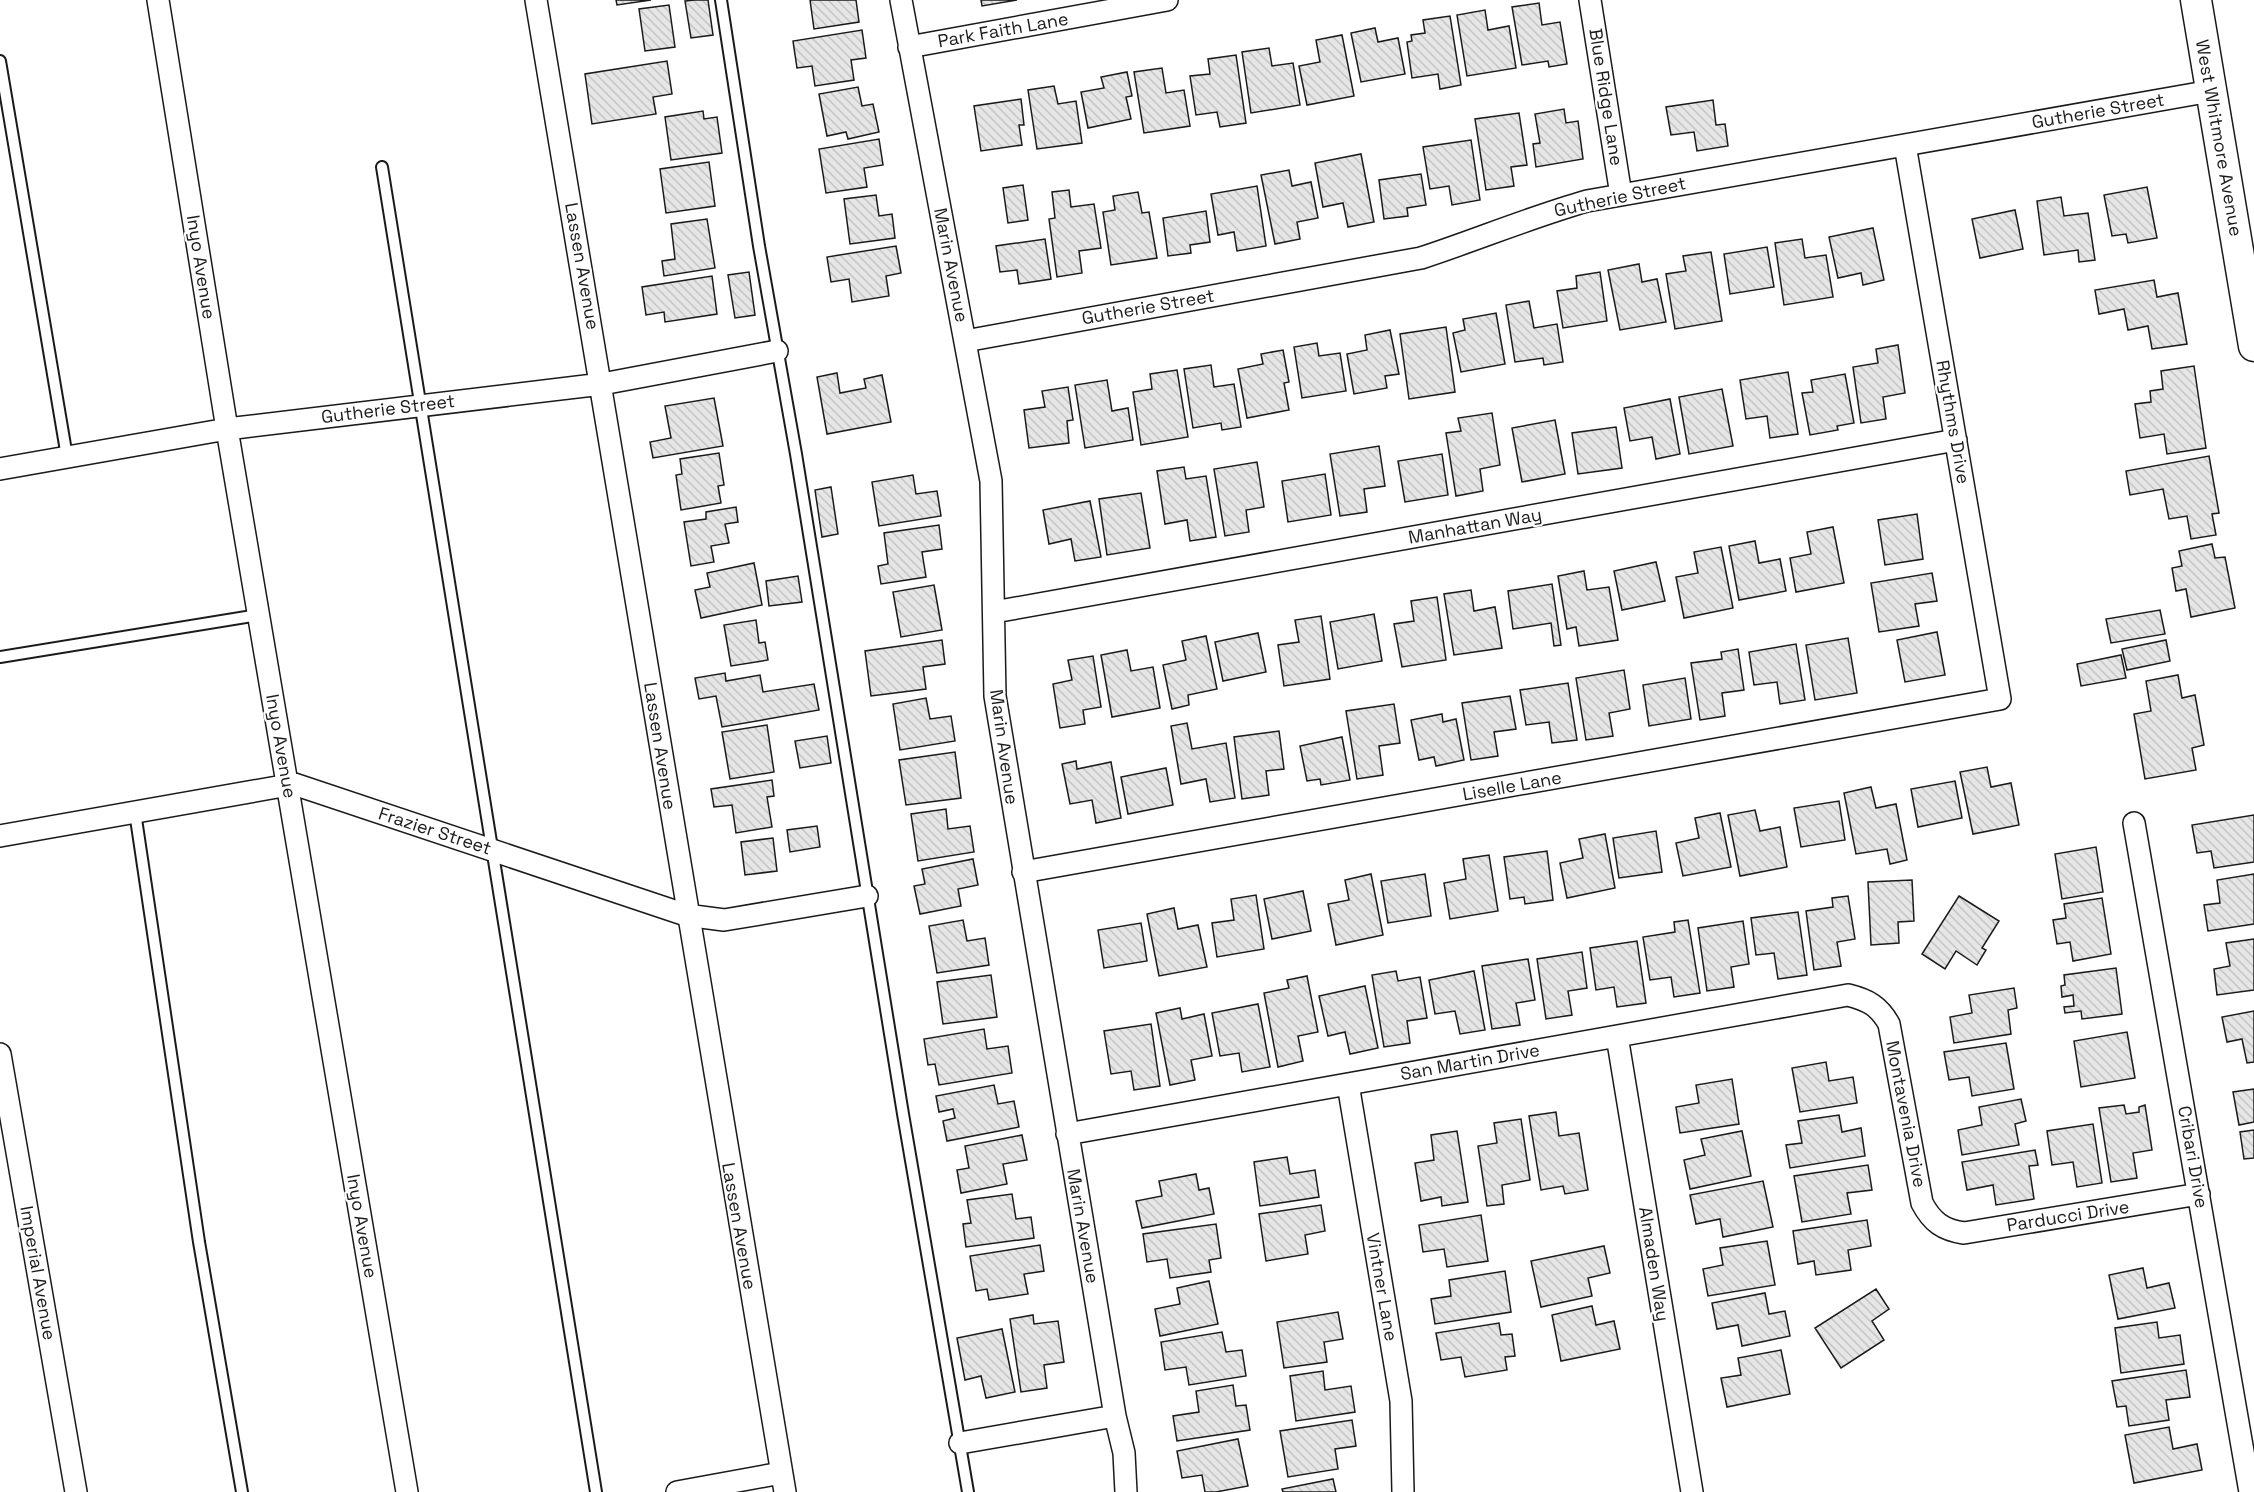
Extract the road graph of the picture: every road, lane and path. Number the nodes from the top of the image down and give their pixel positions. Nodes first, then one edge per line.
1 (158, 0) edge
2 (536, 0) edge
3 (721, 0) edge
4 (902, 0) edge
5 (1167, 0) edge
6 (1590, 0) edge
7 (2196, 0) edge
8 (909, 47) junction
9 (0, 61) edge
10 (2211, 91) junction
11 (1905, 145) junction
12 (382, 167) dead end
13 (1621, 195) junction
14 (965, 340) junction
15 (2254, 346) edge
16 (777, 351) junction
17 (602, 384) junction
18 (419, 406) junction
19 (227, 429) junction
20 (1956, 440) junction
21 (67, 457) junction
22 (0, 469) edge
23 (994, 612) junction
24 (258, 615) junction
25 (0, 657) edge
26 (2000, 699) joint
27 (287, 786) junction
28 (135, 812) junction
29 (2134, 823) dead end
30 (0, 836) edge
31 (492, 850) junction
32 (1023, 872) junction
33 (867, 896) junction
34 (686, 915) junction
35 (1872, 1003) joint
36 (1617, 1036) junction
37 (0, 1054) edge
38 (1348, 1084) junction
39 (1067, 1134) junction
40 (2199, 1194) junction
41 (1939, 1225) joint
42 (1115, 1416) junction
43 (960, 1443) junction
44 (783, 1483) edge
45 (76, 1492) edge
46 (242, 1492) edge
47 (407, 1492) edge
48 (596, 1492) edge
49 (677, 1492) edge
50 (968, 1492) edge
51 (1126, 1492) edge
52 (1403, 1492) edge
53 (1692, 1492) edge
54 (2250, 1492) edge

1 - 19 street, Inyo Avenue
2 - 17 street, Lassen Avenue
3 - 16 lane
4 - 8 street, Marin Avenue
5 - 8 street, Park Faith Lane
6 - 13 street, Blue Ridge Lane
7 - 10 main road, West Whitmore Avenue
8 - 14 street, Marin Avenue
9 - 21 lane
10 - 11 street, Gutherie Street
10 - 15 main road, West Whitmore Avenue
11 - 13 street, Gutherie Street
11 - 20 street, Rhythms Drive
12 - 18 lane
13 - 14 street, Gutherie Street
14 - 23 street, Marin Avenue
16 - 17 street, Gutherie Street
16 - 33 lane
17 - 18 street, Gutherie Street
17 - 34 street, Lassen Avenue
18 - 19 street, Gutherie Street
18 - 31 lane
19 - 21 street, Gutherie Street
19 - 24 street, Inyo Avenue
20 - 23 street, Manhattan Way
20 - 26 street, Rhythms Drive
21 - 22 street, Gutherie Street
23 - 32 street, Marin Avenue
24 - 25 lane
24 - 27 street, Inyo Avenue
26 - 32 street, Liselle Lane
27 - 28 street, Frazier Street
27 - 31 street, Frazier Street
27 - 47 street, Inyo Avenue
28 - 30 street, Frazier Street
28 - 46 lane
29 - 40 street, Cribari Drive
31 - 34 street, Frazier Street
31 - 48 lane
32 - 39 street, Marin Avenue
33 - 34 street, Frazier Street
33 - 43 lane
34 - 44 street, Lassen Avenue
35 - 36 street, San Martin Drive
35 - 41 street, Montavenia Drive
36 - 38 street, San Martin Drive
36 - 53 street, Almaden Way
37 - 45 street, Imperial Avenue
38 - 39 street, San Martin Drive
38 - 52 street, Vintner Lane
39 - 42 street, Marin Avenue
40 - 41 street, Parducci Drive
40 - 54 street, Cribari Drive
42 - 43 street
42 - 51 street, Marin Avenue
43 - 50 lane
44 - 49 street

